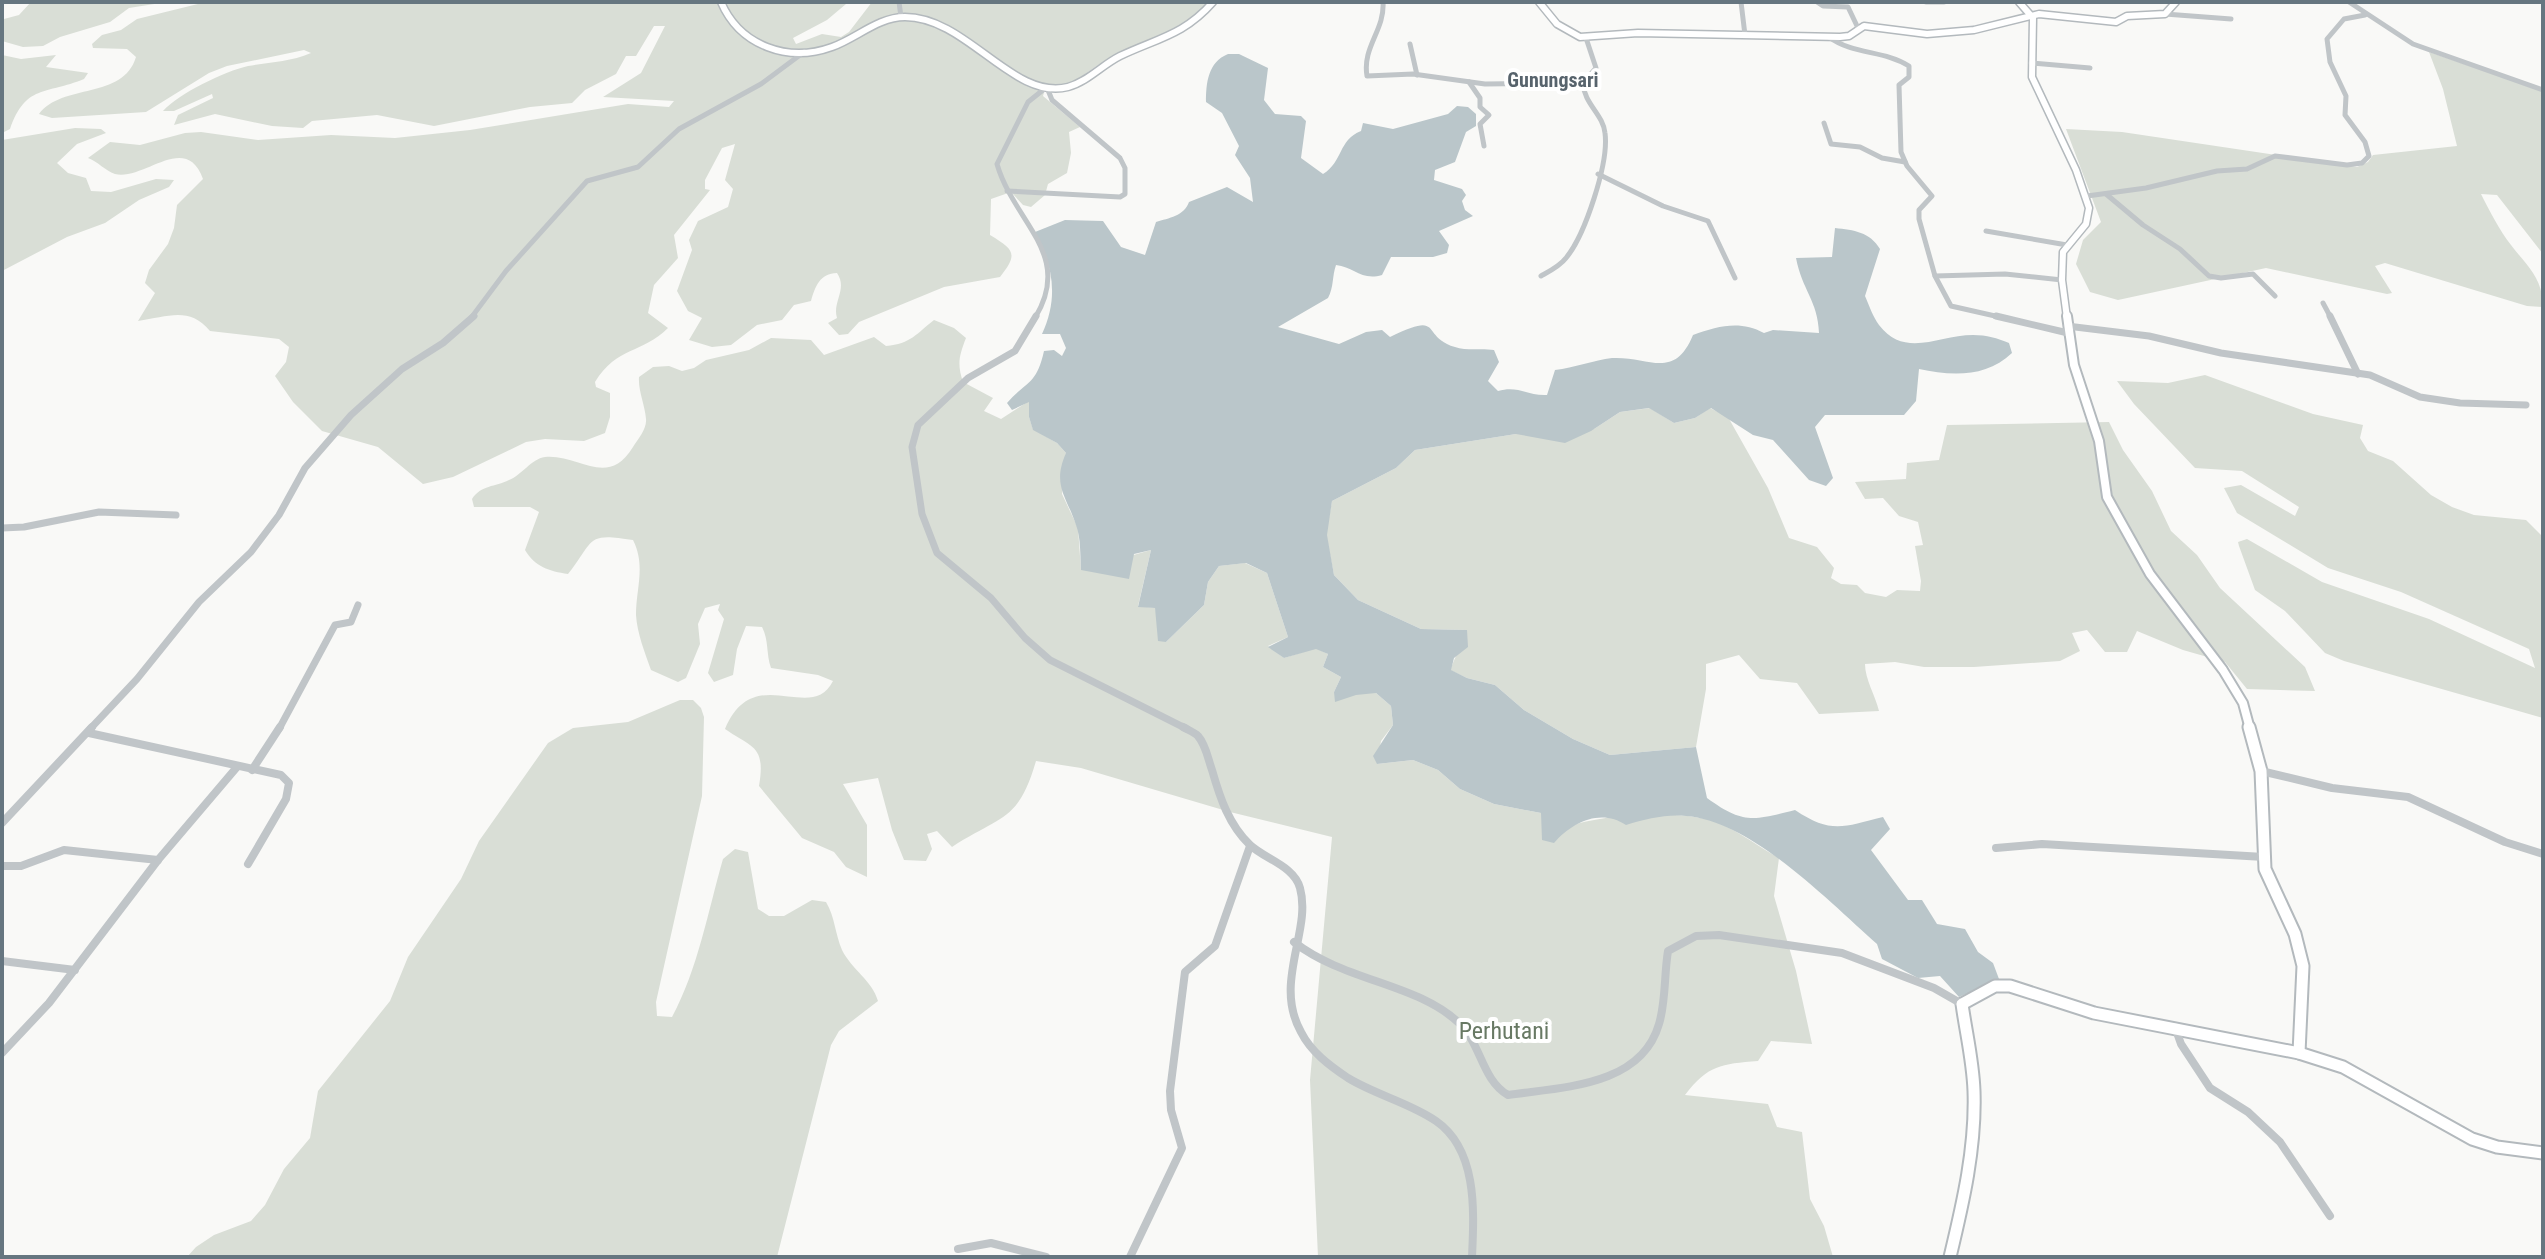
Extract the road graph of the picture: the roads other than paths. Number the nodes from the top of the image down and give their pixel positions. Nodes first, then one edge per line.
1 (721, 2) edge
2 (899, 2) edge
3 (1213, 2) edge
4 (1383, 2) edge
5 (1539, 2) edge
6 (1741, 2) edge
7 (1817, 2) edge
8 (1926, 2) edge
9 (1944, 2) edge
10 (2019, 2) edge
11 (2176, 2) edge
12 (2349, 2) edge
13 (2165, 14) junction
14 (2032, 15) junction
15 (2365, 15) junction
16 (901, 17) junction
17 (2231, 19) dead end
18 (2015, 20) junction
19 (2034, 25) junction
20 (1858, 28) junction
21 (1745, 35) junction
22 (1829, 37) junction
23 (1586, 38) junction
24 (1410, 44) dead end
25 (804, 52) junction
26 (2031, 63) junction
27 (2090, 68) dead end
28 (1417, 75) junction
29 (1469, 82) junction
30 (1583, 83) junction
31 (1045, 90) junction
32 (2543, 90) edge
33 (1824, 123) dead end
34 (1484, 146) dead end
35 (1905, 162) junction
36 (1598, 174) junction
37 (1007, 191) junction
38 (2106, 194) junction
39 (2087, 196) junction
40 (1986, 231) dead end
41 (2067, 245) junction
42 (1541, 276) dead end
43 (1935, 276) junction
44 (1735, 278) dead end
45 (2062, 280) junction
46 (2275, 296) dead end
47 (2323, 303) dead end
48 (2068, 333) junction
49 (2358, 374) junction
50 (2526, 405) dead end
51 (176, 515) dead end
52 (2, 528) edge
53 (358, 605) dead end
54 (89, 733) junction
55 (237, 767) junction
56 (252, 770) junction
57 (2261, 771) junction
58 (2, 823) edge
59 (1250, 846) junction
60 (1996, 848) dead end
61 (2543, 854) edge
62 (2264, 857) junction
63 (158, 860) junction
64 (248, 864) dead end
65 (2, 866) edge
66 (1294, 942) junction
67 (2, 961) edge
68 (75, 970) junction
69 (1962, 1004) junction
70 (2175, 1027) junction
71 (2, 1053) edge
72 (2299, 1053) junction
73 (2543, 1153) edge
74 (2330, 1216) dead end
75 (958, 1249) dead end
76 (1046, 1257) edge
77 (1130, 1257) edge
78 (1472, 1257) edge
79 (1950, 1257) edge

1 - 25 street
2 - 16 street
3 - 31 street
4 - 28 street
5 - 23 street
6 - 21 street
7 - 20 street
8 - 9 street
10 - 14 street
11 - 13 street
12 - 15 street
13 - 14 street
13 - 17 street
14 - 18 street
14 - 19 street
15 - 32 street
15 - 38 street
16 - 25 street
16 - 31 street
18 - 19 street
18 - 20 street
19 - 26 street
20 - 22 street
21 - 22 street
21 - 23 street
22 - 35 street
23 - 30 street
24 - 28 street
25 - 54 street
26 - 27 street
26 - 39 street
28 - 29 street
29 - 30 street
29 - 34 street
30 - 36 street
31 - 37 street
31 - 37 street
33 - 35 street
35 - 43 street
36 - 42 street
36 - 44 street
37 - 59 street
38 - 39 street
38 - 46 street
39 - 41 street
40 - 41 street
41 - 45 street
43 - 45 street
43 - 48 street
45 - 48 street
47 - 49 street
48 - 49 street
48 - 57 street
49 - 50 street
51 - 52 street
53 - 56 street
54 - 55 street
54 - 58 street
55 - 56 street
55 - 63 street
56 - 64 street
57 - 61 street
57 - 62 street
59 - 66 street
59 - 77 street
60 - 62 street
62 - 72 street
63 - 65 street
63 - 68 street
66 - 69 street
66 - 78 street
67 - 68 street
68 - 71 street
69 - 70 street
69 - 79 street
70 - 72 street
70 - 74 street
72 - 73 street
75 - 76 street

